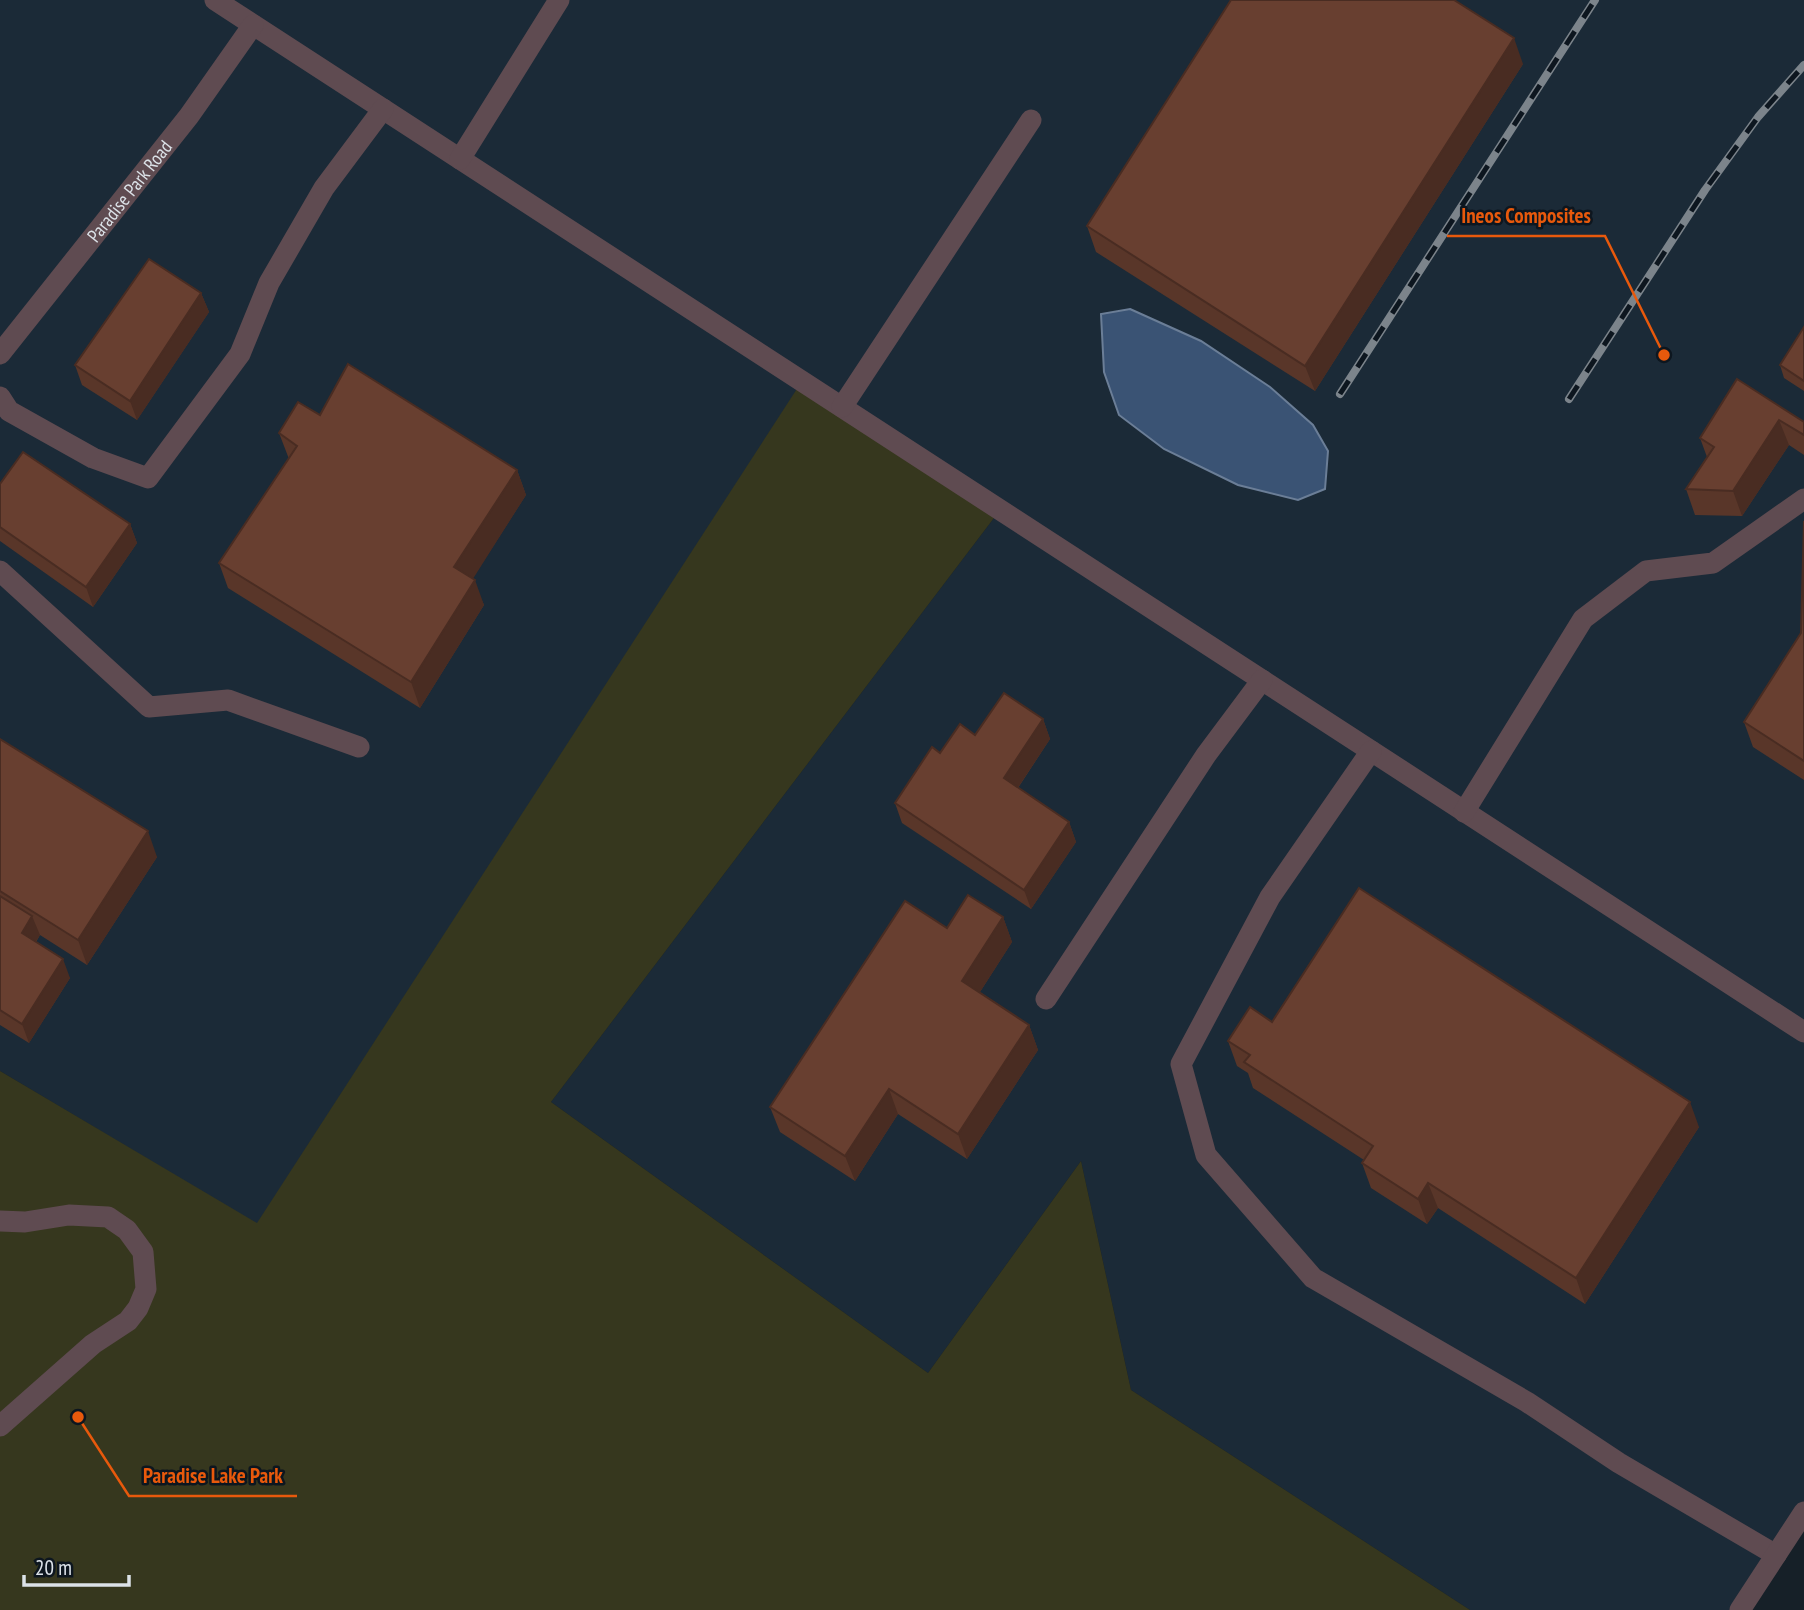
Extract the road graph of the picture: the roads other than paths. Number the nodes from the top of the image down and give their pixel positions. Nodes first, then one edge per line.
1 (215, 0) edge
2 (559, 0) edge
3 (253, 25) junction
4 (383, 109) junction
5 (1031, 120) dead end
6 (460, 159) junction
7 (0, 354) edge
8 (0, 397) edge
9 (842, 407) junction
10 (1804, 499) edge
11 (0, 570) edge
12 (1262, 680) junction
13 (359, 747) dead end
14 (1371, 751) junction
15 (1464, 811) junction
16 (1045, 999) dead end
17 (1804, 1032) edge
18 (0, 1221) edge
19 (0, 1426) edge
20 (1804, 1512) edge
21 (1776, 1555) junction
22 (1740, 1610) edge

1 - 3 street
2 - 6 street
3 - 4 street
3 - 7 street, Paradise Park Road
4 - 6 street
4 - 8 street
5 - 9 street
6 - 9 street
9 - 12 street
10 - 15 street
11 - 13 street
12 - 14 street
12 - 16 street
14 - 15 street
14 - 21 street
15 - 17 street
18 - 19 street
20 - 21 street
21 - 22 street

